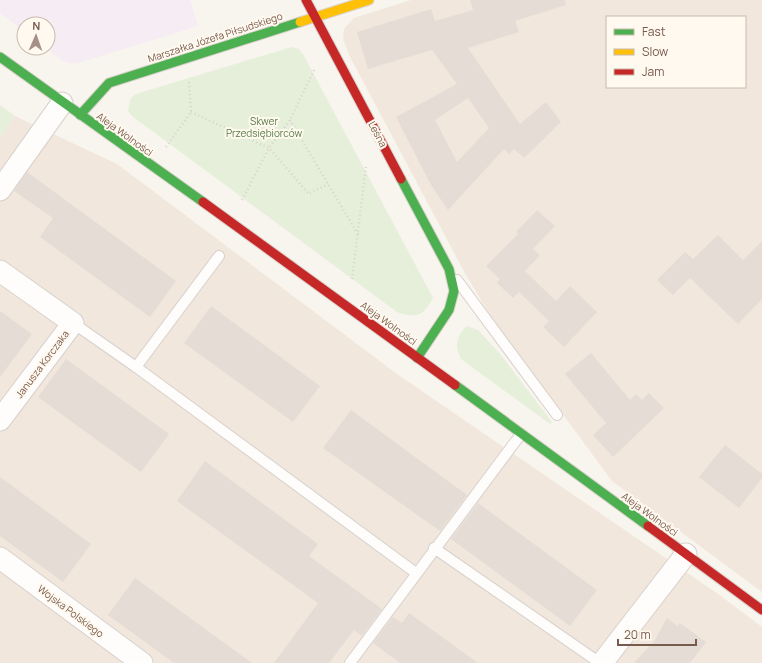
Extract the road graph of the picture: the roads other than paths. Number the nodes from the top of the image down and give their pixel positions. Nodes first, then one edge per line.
1 (306, 0) edge
2 (369, 0) edge
3 (315, 17) junction
4 (0, 57) edge
5 (62, 103) junction
6 (80, 115) junction
7 (0, 190) edge
8 (219, 256) dead end
9 (449, 269) junction
10 (0, 271) edge
11 (73, 323) junction
12 (417, 358) junction
13 (136, 367) junction
14 (557, 415) dead end
15 (0, 420) edge
16 (521, 434) junction
17 (434, 548) junction
18 (686, 554) junction
19 (0, 558) edge
20 (416, 573) junction
21 (762, 610) edge
22 (142, 663) edge
23 (350, 663) edge
24 (601, 663) edge

1 - 3 street, Leśna
2 - 3 street, Marszałka Józefa Piłsudskiego
3 - 6 street, Marszałka Józefa Piłsudskiego
3 - 9 street, Leśna
4 - 5 street, Aleja Wolności
5 - 6 street, Aleja Wolności
5 - 7 street
6 - 12 street, Aleja Wolności
8 - 13 lane
9 - 12 street, Leśna
9 - 14 lane, Leśna
10 - 11 street, Janusza Korczaka
11 - 13 lane
11 - 15 street, Janusza Korczaka
12 - 16 street, Aleja Wolności
13 - 20 lane
16 - 17 lane
16 - 18 street, Aleja Wolności
17 - 20 lane
17 - 24 lane
18 - 21 street, Aleja Wolności
18 - 24 street
19 - 22 street, Wojska Polskiego
20 - 23 lane

